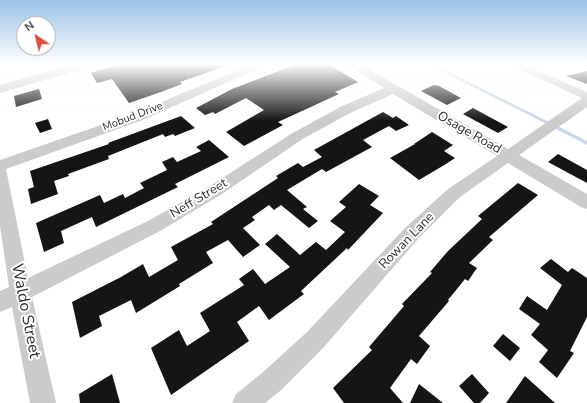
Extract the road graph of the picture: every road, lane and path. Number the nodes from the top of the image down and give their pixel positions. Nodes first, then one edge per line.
1 (22, 83) edge
2 (216, 83) edge
3 (383, 83) edge
4 (556, 83) edge
5 (0, 89) edge
6 (393, 89) junction
7 (587, 96) edge
8 (587, 101) edge
9 (507, 156) junction
10 (0, 166) edge
11 (0, 172) edge
12 (587, 202) edge
13 (20, 292) junction
14 (0, 302) edge
15 (43, 403) edge
16 (245, 403) edge

1 - 5 street
2 - 10 street, Mobud Drive
3 - 6 street, Osage Road
4 - 7 street
6 - 9 street, Osage Road
6 - 13 street, Neff Street
8 - 9 street, Rowan Lane
9 - 12 street, Osage Road
9 - 16 street, Rowan Lane
11 - 13 street, Waldo Street
13 - 14 street, Neff Street
13 - 15 street, Waldo Street

